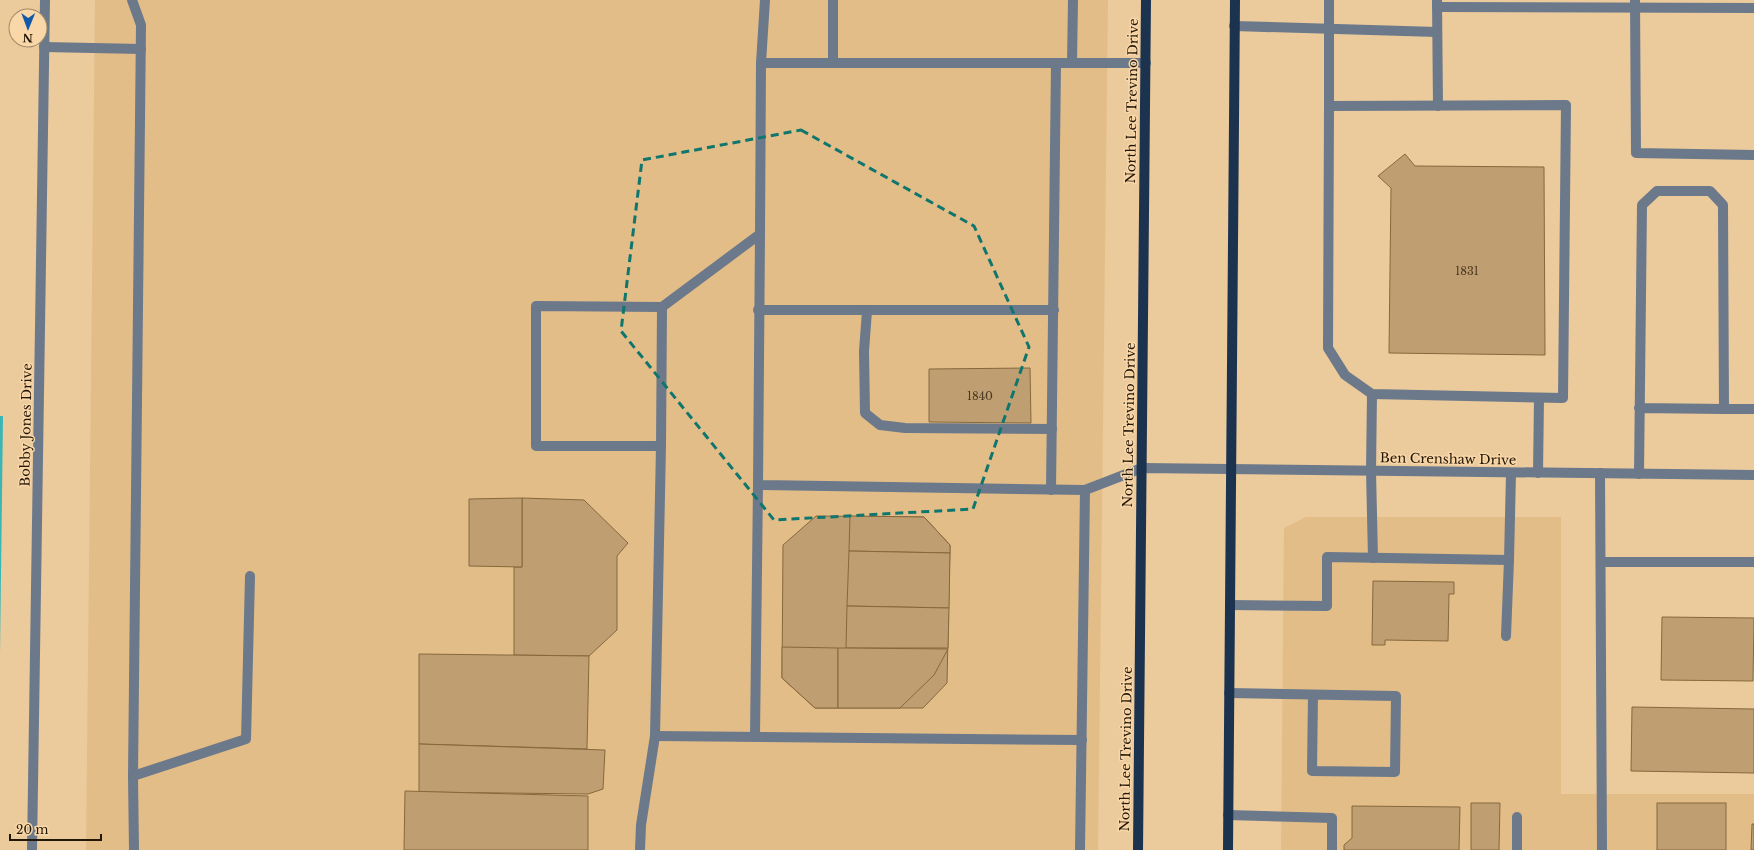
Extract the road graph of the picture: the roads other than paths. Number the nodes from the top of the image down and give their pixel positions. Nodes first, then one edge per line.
1 (132, 0) edge
2 (765, 0) edge
3 (833, 0) edge
4 (1073, 0) edge
5 (1146, 0) edge
6 (1235, 0) edge
7 (1329, 0) edge
8 (1437, 4) edge
9 (1635, 4) edge
10 (1754, 8) edge
11 (1234, 26) junction
12 (1328, 29) junction
13 (1437, 32) junction
14 (48, 47) edge
15 (44, 48) edge
16 (141, 49) junction
17 (761, 63) junction
18 (833, 63) junction
19 (1056, 63) junction
20 (1072, 63) junction
21 (1146, 63) junction
22 (1329, 106) junction
23 (1438, 106) junction
24 (1754, 155) edge
25 (760, 234) junction
26 (662, 307) junction
27 (758, 310) junction
28 (1054, 310) junction
29 (867, 311) junction
30 (1372, 394) junction
31 (1539, 398) junction
32 (1639, 408) junction
33 (1724, 409) junction
34 (1754, 409) edge
35 (1052, 429) junction
36 (661, 446) junction
37 (1142, 468) junction
38 (1232, 470) junction
39 (1371, 472) junction
40 (1511, 473) junction
41 (1538, 473) junction
42 (1600, 474) junction
43 (1639, 474) junction
44 (1754, 475) edge
45 (758, 485) junction
46 (1051, 490) junction
47 (1085, 490) junction
48 (1373, 558) junction
49 (1509, 560) junction
50 (1601, 562) junction
51 (1754, 562) edge
52 (250, 576) dead end
53 (1230, 605) junction
54 (1506, 636) dead end
55 (1229, 693) junction
56 (1313, 695) junction
57 (655, 736) junction
58 (755, 736) junction
59 (1082, 740) junction
60 (133, 776) junction
61 (1228, 815) junction
62 (1517, 817) dead end
63 (32, 850) edge
64 (134, 850) edge
65 (640, 850) edge
66 (1080, 850) edge
67 (1138, 850) edge
68 (1228, 850) edge
69 (1332, 850) edge
70 (1517, 850) edge
71 (1602, 850) edge

1 - 16 street
2 - 17 street
3 - 18 street
4 - 20 street
5 - 21 main road, North Lee Trevino Drive
6 - 11 main road
7 - 12 street
8 - 9 street
8 - 13 street
9 - 10 street
9 - 24 street
11 - 12 street
11 - 38 main road
12 - 13 street
12 - 22 street
13 - 23 street
14 - 16 street
15 - 63 street, Bobby Jones Drive
16 - 60 street
17 - 18 street
17 - 25 street
18 - 19 street
19 - 20 street
19 - 28 street
20 - 21 street
21 - 37 main road, North Lee Trevino Drive
22 - 23 street
22 - 30 street
23 - 31 street
25 - 26 street
25 - 27 street
26 - 36 street
26 - 36 street
27 - 29 street
27 - 45 street
28 - 29 street
28 - 35 street
29 - 35 street
30 - 31 street
30 - 39 street
31 - 41 street
32 - 33 street
32 - 33 street
32 - 43 street
33 - 34 street
35 - 46 street
36 - 57 street
37 - 38 street, Ben Crenshaw Drive
37 - 47 street
37 - 67 main road, North Lee Trevino Drive
38 - 39 street, Ben Crenshaw Drive
38 - 53 main road
39 - 40 street, Ben Crenshaw Drive
39 - 48 street
40 - 41 street, Ben Crenshaw Drive
40 - 49 street
41 - 42 street, Ben Crenshaw Drive
42 - 43 street, Ben Crenshaw Drive
42 - 50 street
43 - 44 street, Ben Crenshaw Drive
45 - 46 street
45 - 58 street
46 - 47 street
47 - 59 street
48 - 49 street
48 - 53 street
49 - 54 street
50 - 51 street
50 - 71 street
52 - 60 street
53 - 55 main road
55 - 56 street
55 - 61 main road
56 - 56 street
57 - 58 street
57 - 65 street
58 - 59 street
59 - 66 street
60 - 64 street
61 - 68 main road
61 - 69 street
62 - 70 street

